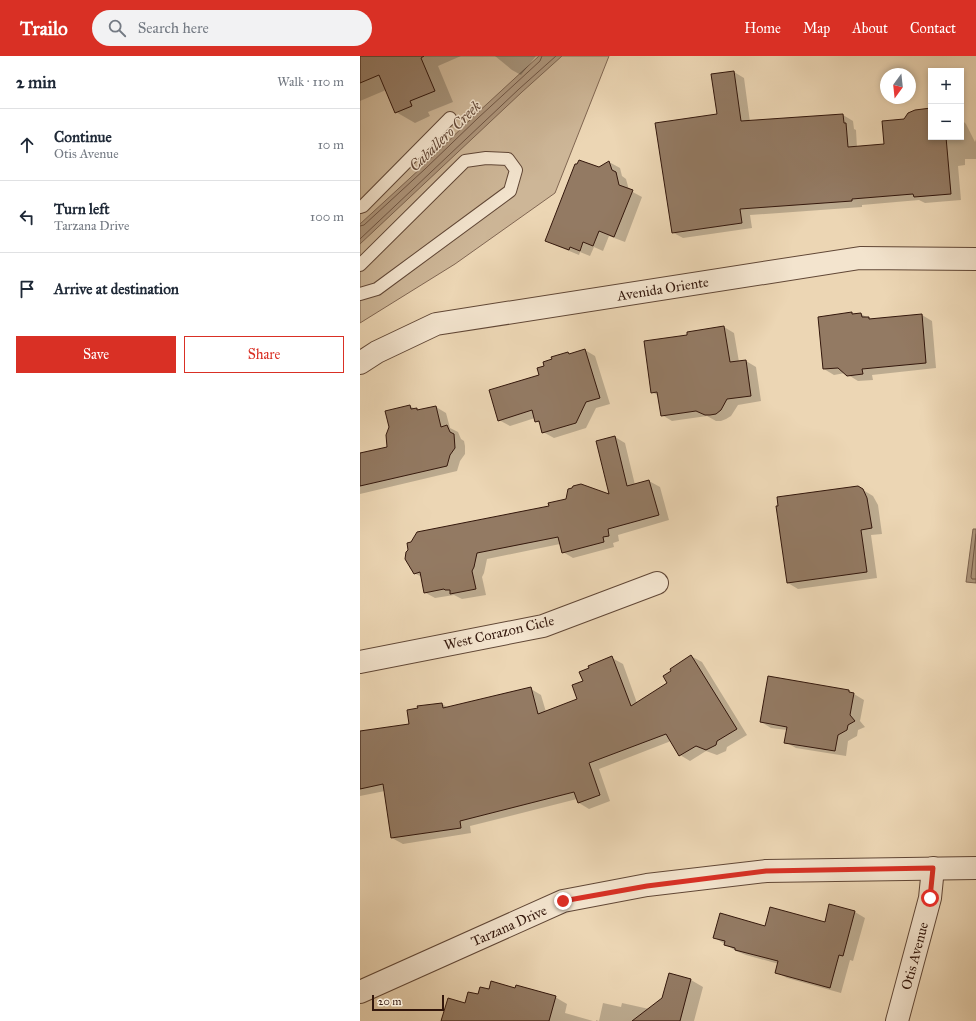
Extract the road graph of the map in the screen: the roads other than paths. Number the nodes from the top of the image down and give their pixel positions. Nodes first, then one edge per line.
1 (450, 118) dead end
2 (360, 207) edge
3 (976, 259) edge
4 (360, 265) edge
5 (360, 294) edge
6 (360, 363) edge
7 (656, 583) dead end
8 (360, 662) edge
9 (933, 868) junction
10 (976, 868) edge
11 (360, 992) edge
12 (897, 1021) edge

1 - 2 lane
3 - 6 street, Avenida Oriente
4 - 5 lane
7 - 8 street, West Corazon Cicle
9 - 10 street, Tarzana Drive
9 - 11 street, Tarzana Drive
9 - 12 street, Otis Avenue

